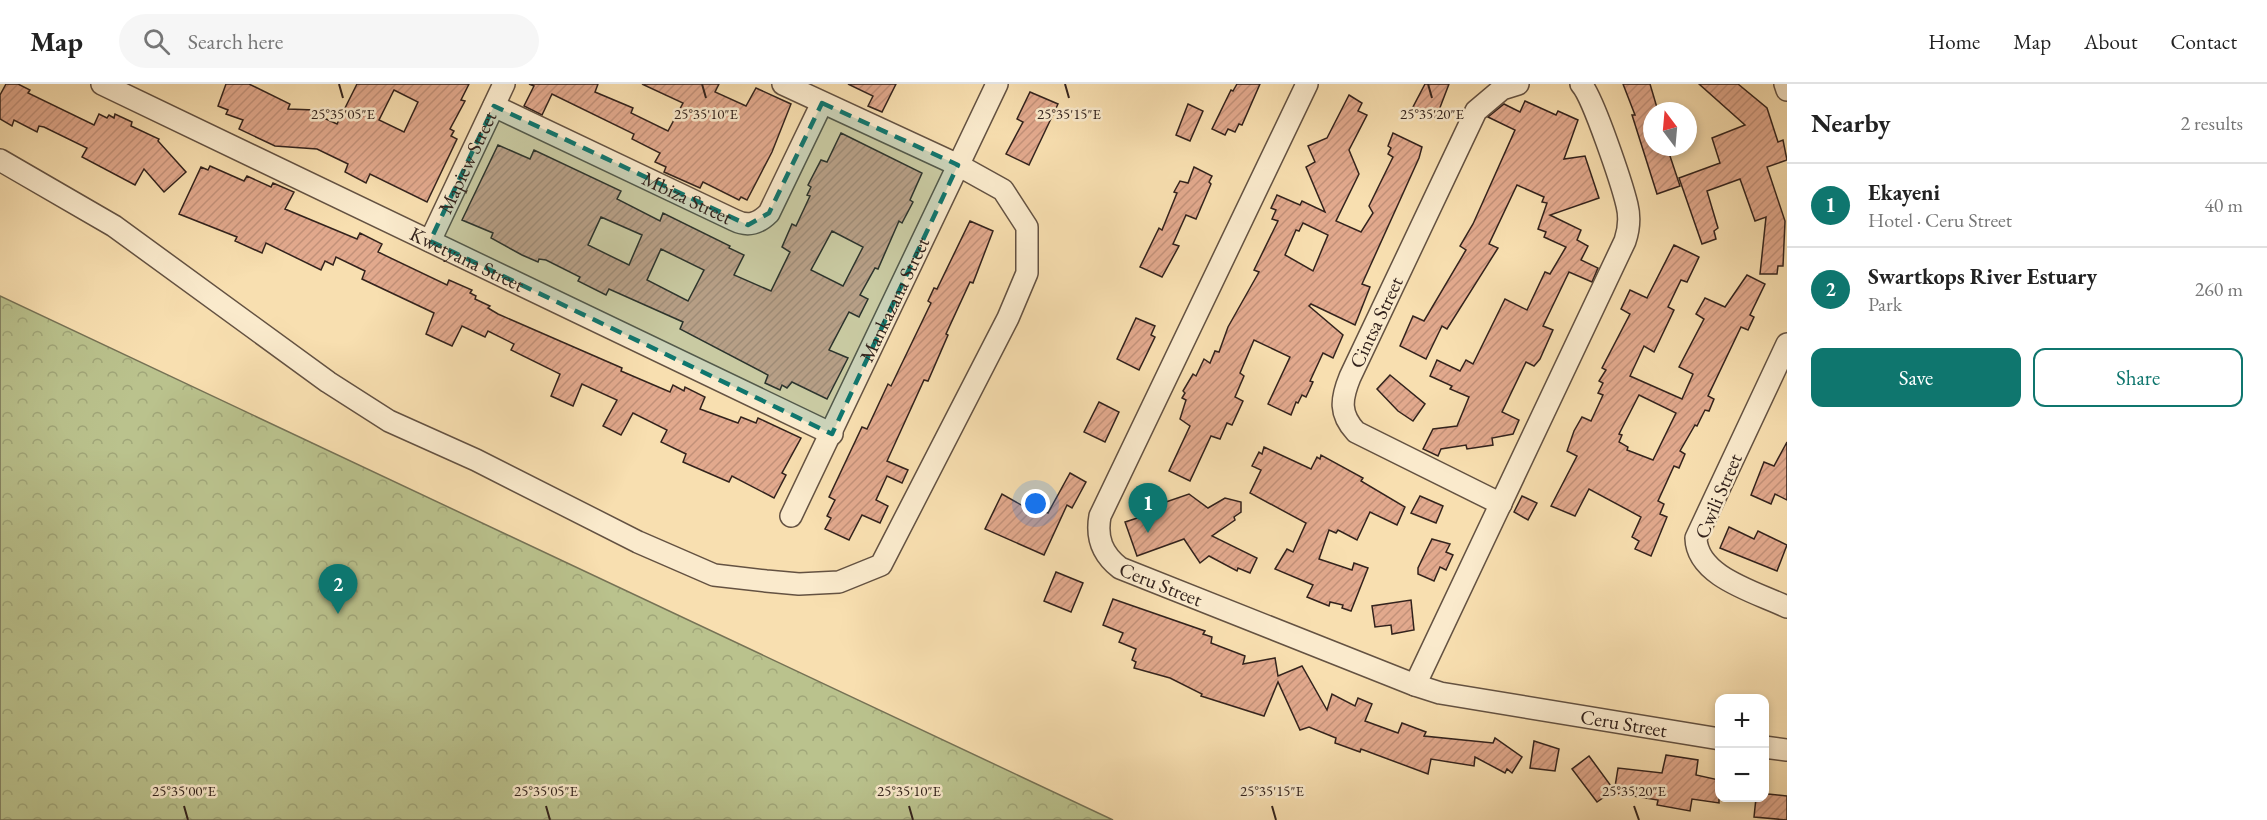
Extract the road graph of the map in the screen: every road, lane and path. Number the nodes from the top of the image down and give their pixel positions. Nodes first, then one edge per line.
1 (102, 84) edge
2 (504, 84) edge
3 (783, 84) edge
4 (997, 84) edge
5 (1307, 84) edge
6 (1518, 84) edge
7 (1581, 84) edge
8 (1785, 84) edge
9 (1787, 90) edge
10 (822, 103) junction
11 (494, 106) junction
12 (0, 159) edge
13 (958, 165) junction
14 (430, 241) junction
15 (1787, 344) edge
16 (832, 434) junction
17 (1501, 504) junction
18 (791, 516) dead end
19 (1787, 607) edge
20 (1414, 685) junction
21 (1715, 738) edge
22 (1769, 747) edge
23 (1787, 749) edge

1 - 14 street, Kwetyana Street
2 - 11 street, Mapiew Street
3 - 10 street
4 - 13 street, Mankazana Street
5 - 20 street, Ceru Street
6 - 17 street, Cintsa Street
7 - 17 street
8 - 9 street
10 - 11 street, Mbiza Street
10 - 13 street
11 - 14 street, Mapiew Street
12 - 13 street
13 - 16 street, Mankazana Street
14 - 16 street, Kwetyana Street
15 - 19 street, Cwili Street
16 - 18 street, Mankazana Street
17 - 20 street
20 - 21 street, Ceru Street
22 - 23 street

